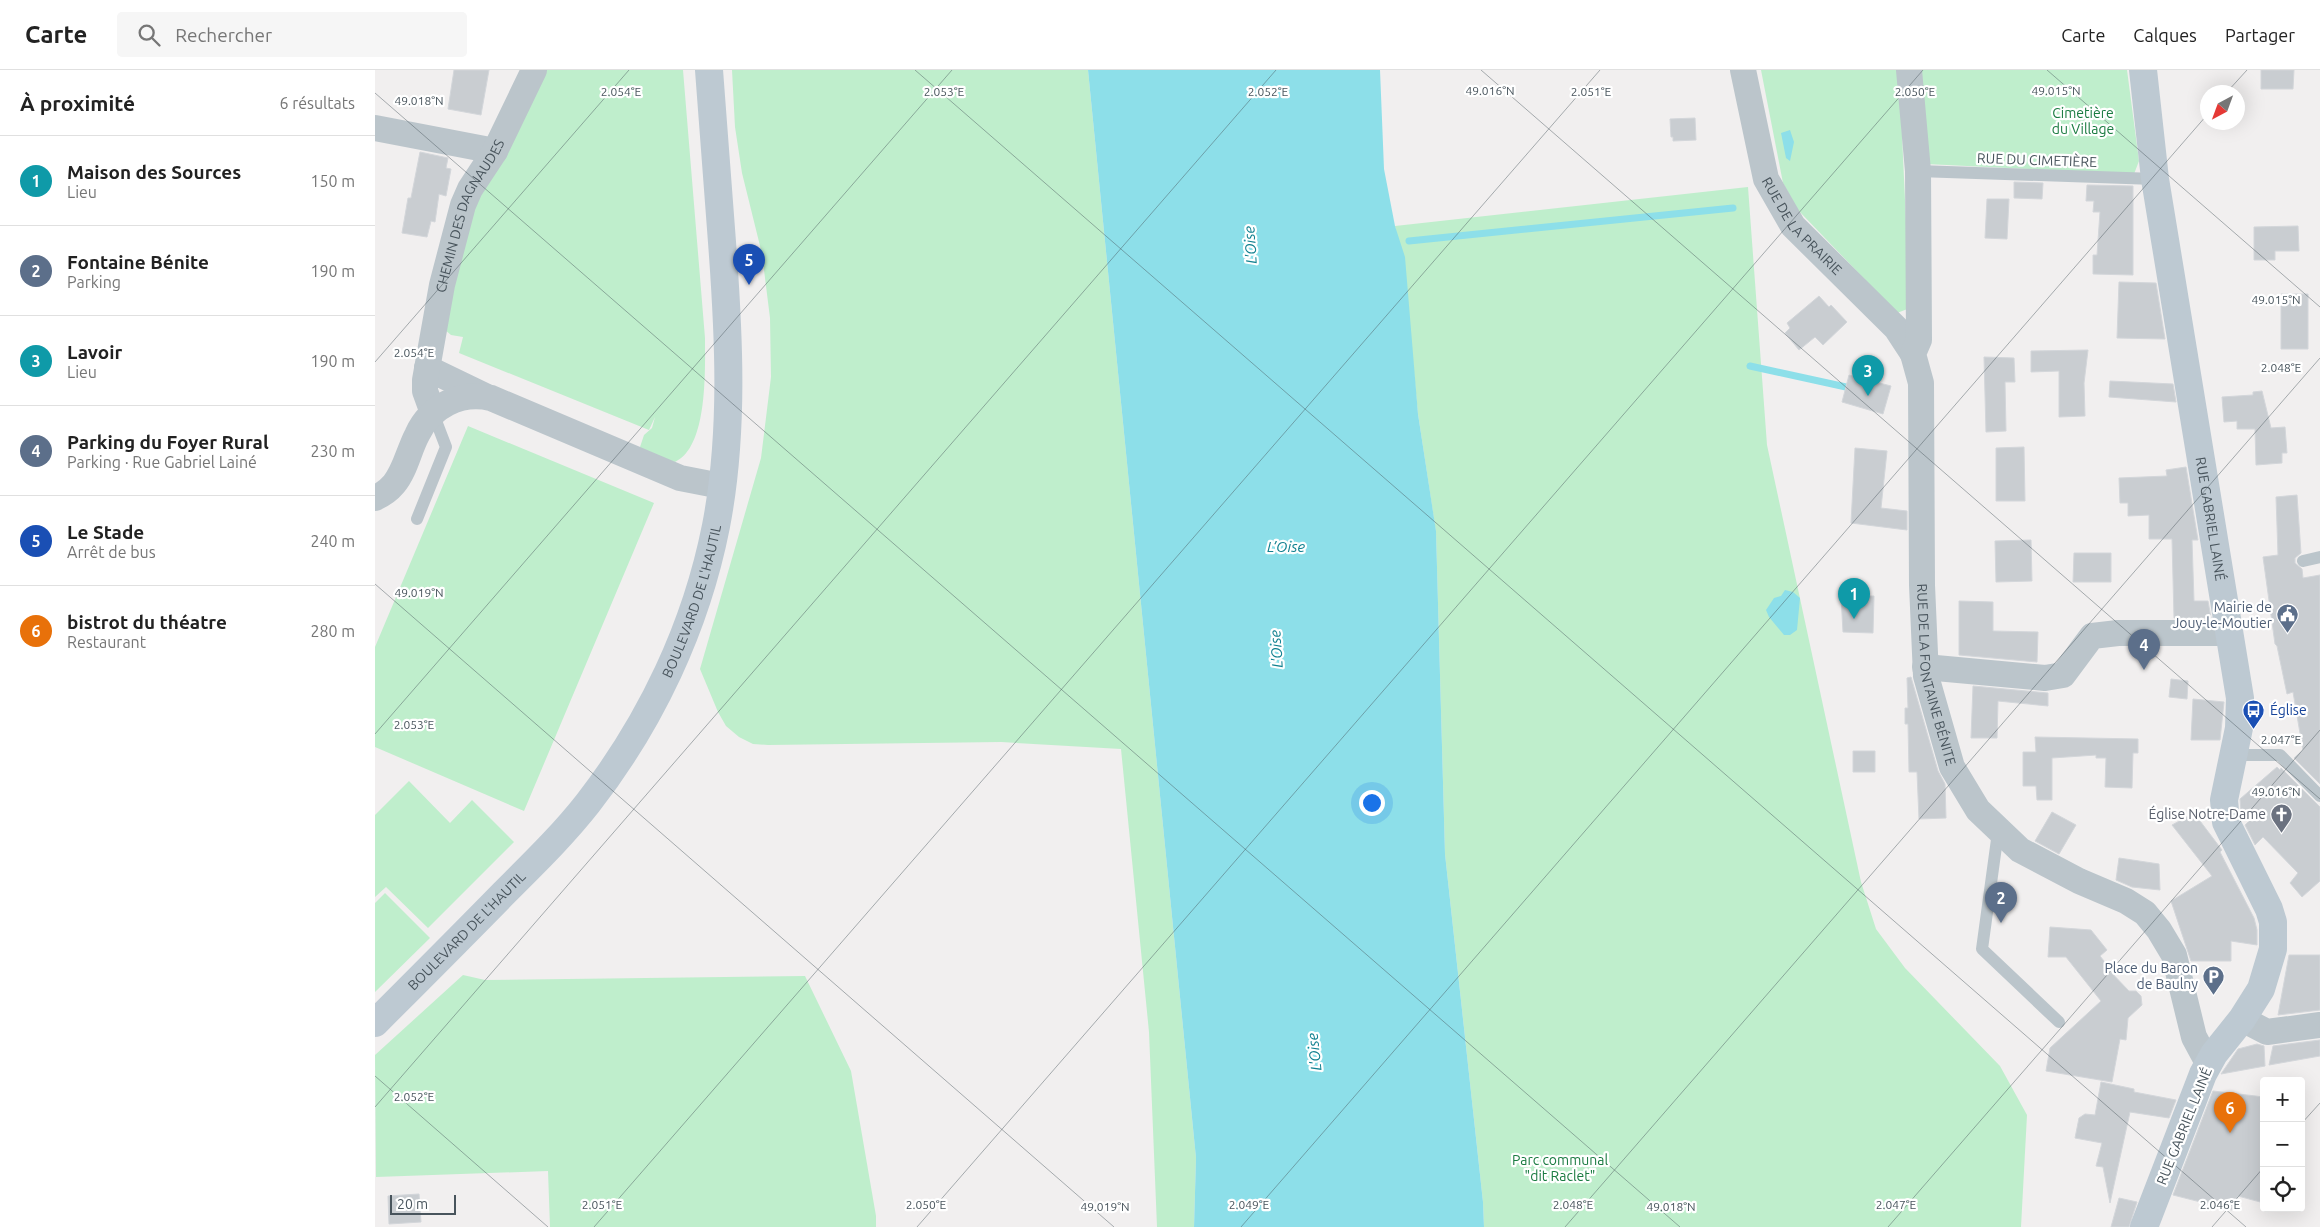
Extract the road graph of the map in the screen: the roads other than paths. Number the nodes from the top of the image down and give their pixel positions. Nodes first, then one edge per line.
1 (534, 70) edge
2 (709, 70) edge
3 (1743, 70) edge
4 (1909, 70) edge
5 (2143, 70) edge
6 (375, 128) edge
7 (495, 151) junction
8 (1918, 171) junction
9 (2146, 173) junction
10 (1913, 354) junction
11 (427, 368) junction
12 (491, 398) junction
13 (433, 413) junction
14 (721, 486) junction
15 (375, 498) edge
16 (417, 519) dead end
17 (2320, 557) edge
18 (2303, 561) dead end
19 (2230, 633) junction
20 (1925, 667) junction
21 (2234, 755) junction
22 (2320, 796) edge
23 (1999, 832) junction
24 (2242, 1019) junction
25 (2059, 1022) dead end
26 (375, 1024) edge
27 (2320, 1025) edge
28 (2208, 1063) junction
29 (2144, 1227) edge

1 - 7 street, CHEMIN DES DAGNAUDES
2 - 14 street, BOULEVARD DE L'HAUTIL
3 - 10 street, RUE DE LA PRAIRIE
4 - 8 street, RUE DE LA FONTAINE BÉNITE
5 - 9 street, RUE GABRIEL LAINÉ
6 - 7 street
7 - 11 street, CHEMIN DES DAGNAUDES
8 - 9 lane, RUE DU CIMETIÈRE
8 - 10 street, RUE DE LA FONTAINE BÉNITE
9 - 19 street, RUE GABRIEL LAINÉ
10 - 20 street, RUE DE LA FONTAINE BÉNITE
11 - 12 street
11 - 13 street, CHEMIN DES DAGNAUDES
12 - 13 street
12 - 14 street
13 - 15 street
13 - 16 lane
14 - 26 street, BOULEVARD DE L'HAUTIL
17 - 18 lane
19 - 20 street
19 - 21 street, RUE GABRIEL LAINÉ
20 - 23 street, RUE DE LA FONTAINE BÉNITE
21 - 22 lane
21 - 24 street, RUE GABRIEL LAINÉ
23 - 25 lane
23 - 28 street, RUE DE LA FONTAINE BÉNITE
24 - 27 street
24 - 28 street, RUE GABRIEL LAINÉ
28 - 29 street, RUE GABRIEL LAINÉ

